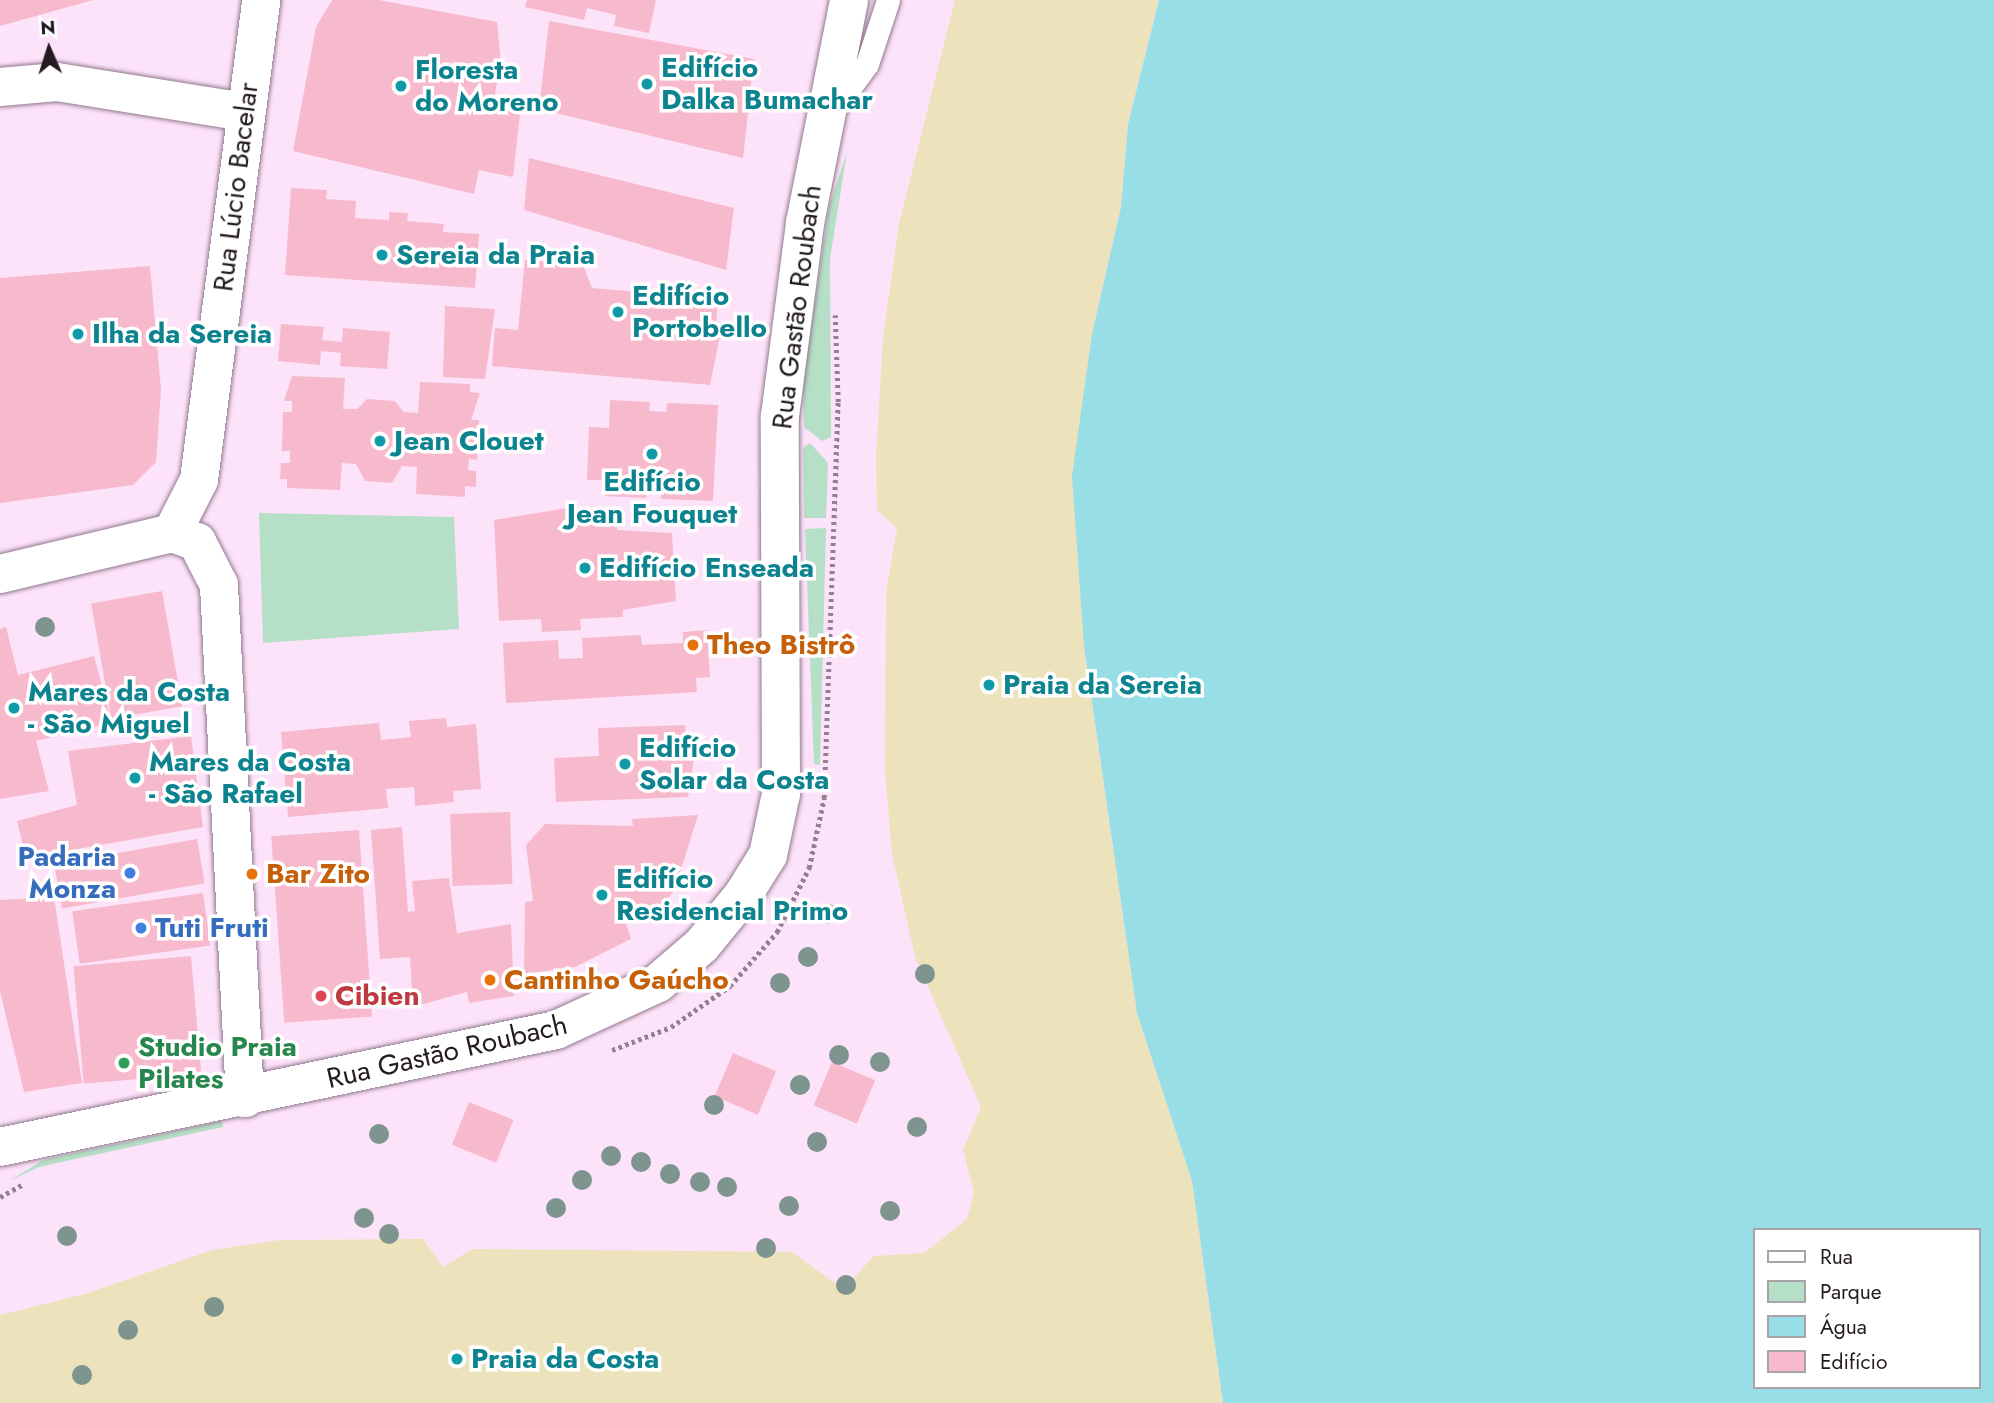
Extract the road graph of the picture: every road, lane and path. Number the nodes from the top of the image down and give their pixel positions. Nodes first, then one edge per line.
1 (261, 0) edge
2 (849, 0) edge
3 (888, 0) edge
4 (0, 87) edge
5 (244, 112) junction
6 (822, 122) junction
7 (835, 308) dead end
8 (172, 533) junction
9 (0, 574) edge
10 (605, 1053) dead end
11 (246, 1098) junction
12 (4, 1152) edge

1 - 5 street, Rua Lúcio Bacelar
2 - 6 street, Rua Gastão Roubach
3 - 6 lane
4 - 5 street
5 - 8 street, Rua Lúcio Bacelar
6 - 11 street, Rua Gastão Roubach
7 - 10 path
8 - 9 street
8 - 11 street
11 - 12 street, Rua Gastão Roubach

